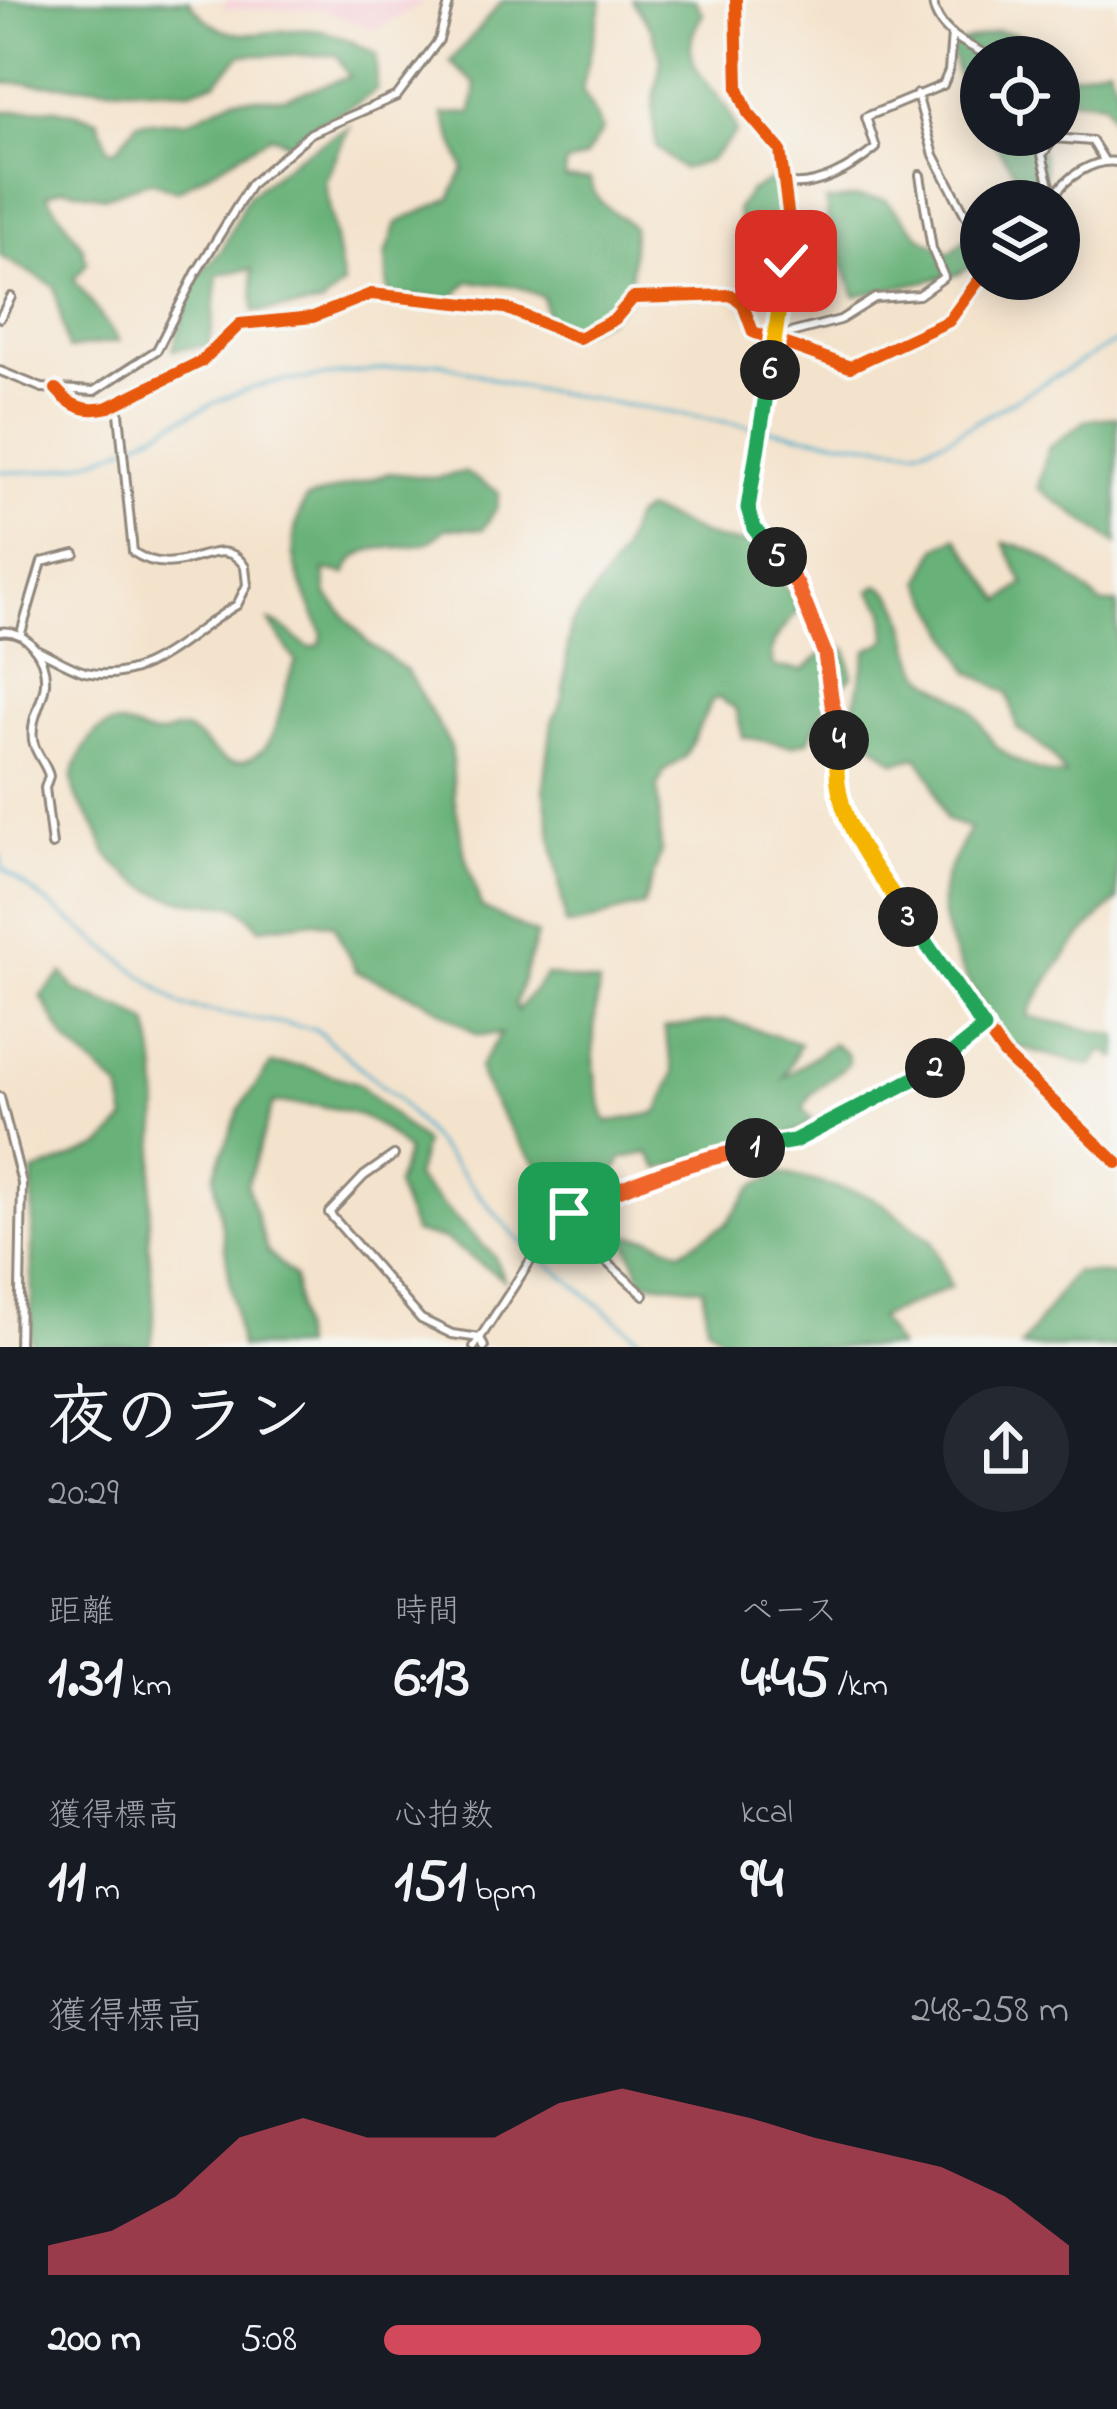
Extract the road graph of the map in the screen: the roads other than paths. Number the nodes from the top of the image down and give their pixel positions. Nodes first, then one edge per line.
1 (450, 0) edge
2 (736, 0) edge
3 (933, 0) edge
4 (952, 34) junction
5 (960, 39) edge
6 (917, 94) junction
7 (1080, 138) edge
8 (1104, 160) junction
9 (1117, 161) edge
10 (920, 175) dead end
11 (1066, 180) edge
12 (785, 183) junction
13 (960, 203) edge
14 (11, 297) dead end
15 (964, 300) edge
16 (0, 318) edge
17 (775, 339) junction
18 (0, 371) edge
19 (56, 389) junction
20 (118, 403) junction
21 (74, 554) dead end
22 (0, 632) edge
23 (21, 633) junction
24 (34, 647) junction
25 (52, 845) dead end
26 (984, 1028) junction
27 (0, 1097) edge
28 (394, 1155) dead end
29 (1117, 1163) edge
30 (559, 1220) junction
31 (644, 1295) dead end
32 (480, 1338) junction
33 (19, 1347) edge
34 (474, 1347) edge
35 (484, 1347) edge

1 - 19 street
2 - 12 street
3 - 4 street
4 - 5 street
4 - 6 street
6 - 12 street
6 - 13 street
7 - 8 street
8 - 9 street
8 - 11 street
10 - 17 street
12 - 17 street
14 - 16 street
15 - 17 street
17 - 20 street
17 - 26 street
18 - 19 street
19 - 20 street
20 - 24 street
21 - 23 street
22 - 23 street
23 - 24 street
24 - 25 street
26 - 29 street
26 - 30 street
27 - 33 street
28 - 32 street
30 - 31 street
30 - 32 street
32 - 34 street
32 - 35 street

